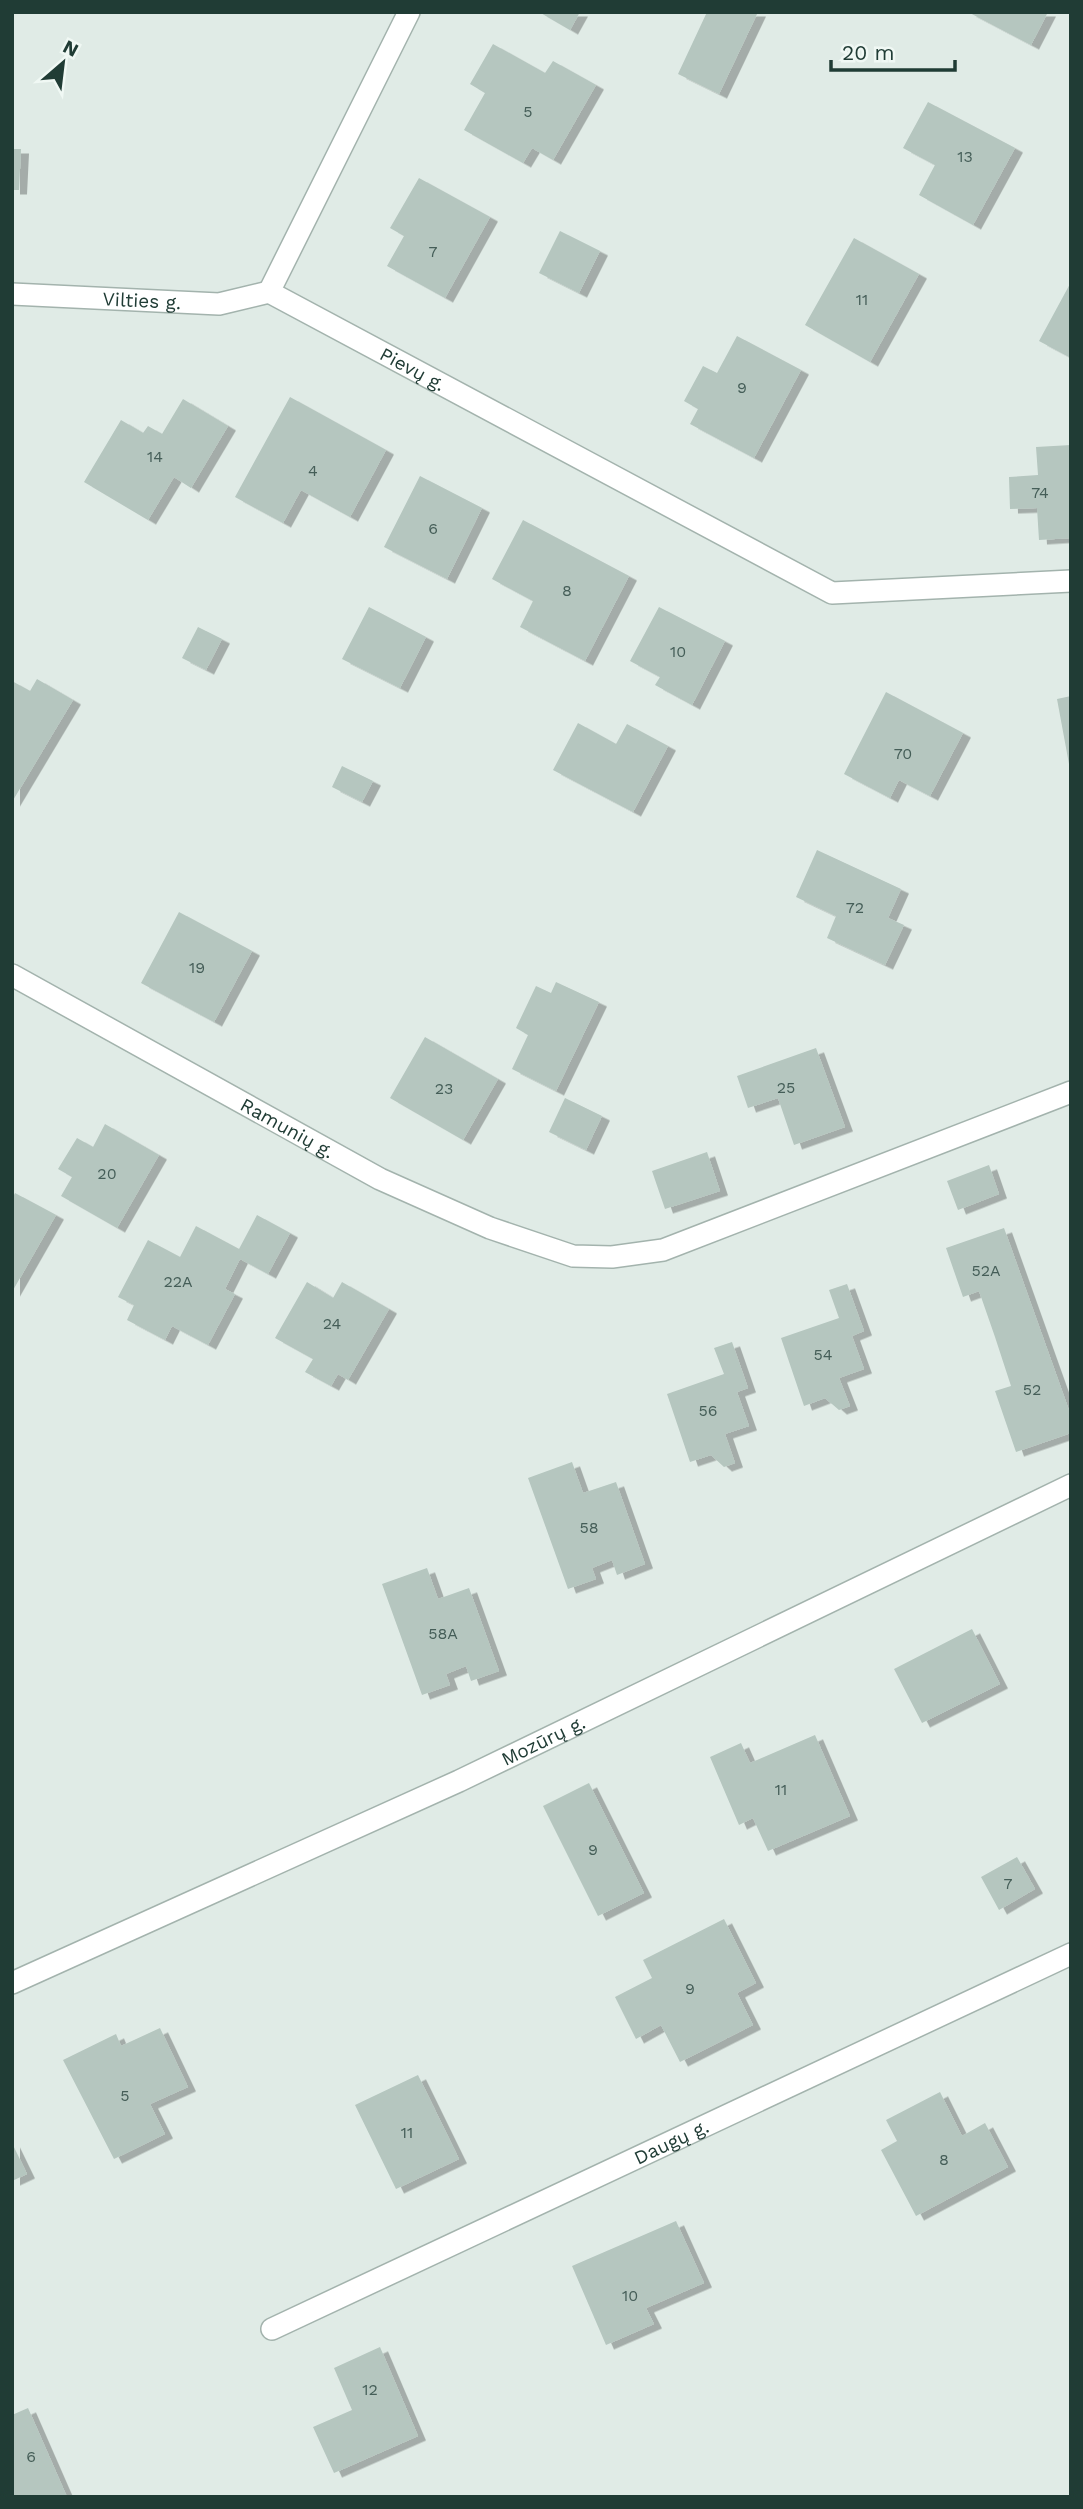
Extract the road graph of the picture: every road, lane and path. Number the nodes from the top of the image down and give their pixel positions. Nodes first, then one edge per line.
1 (410, 12) edge
2 (269, 292) junction
3 (12, 294) edge
4 (1071, 581) edge
5 (12, 975) edge
6 (1071, 1092) edge
7 (1071, 1485) edge
8 (1071, 1954) edge
9 (12, 1983) edge
10 (272, 2329) dead end

1 - 2 street
2 - 3 street, Vilties g.
2 - 4 street, Pievų g.
5 - 6 street, Ramunių g.
7 - 9 street, Mozūrų g.
8 - 10 street, Daugų g.

